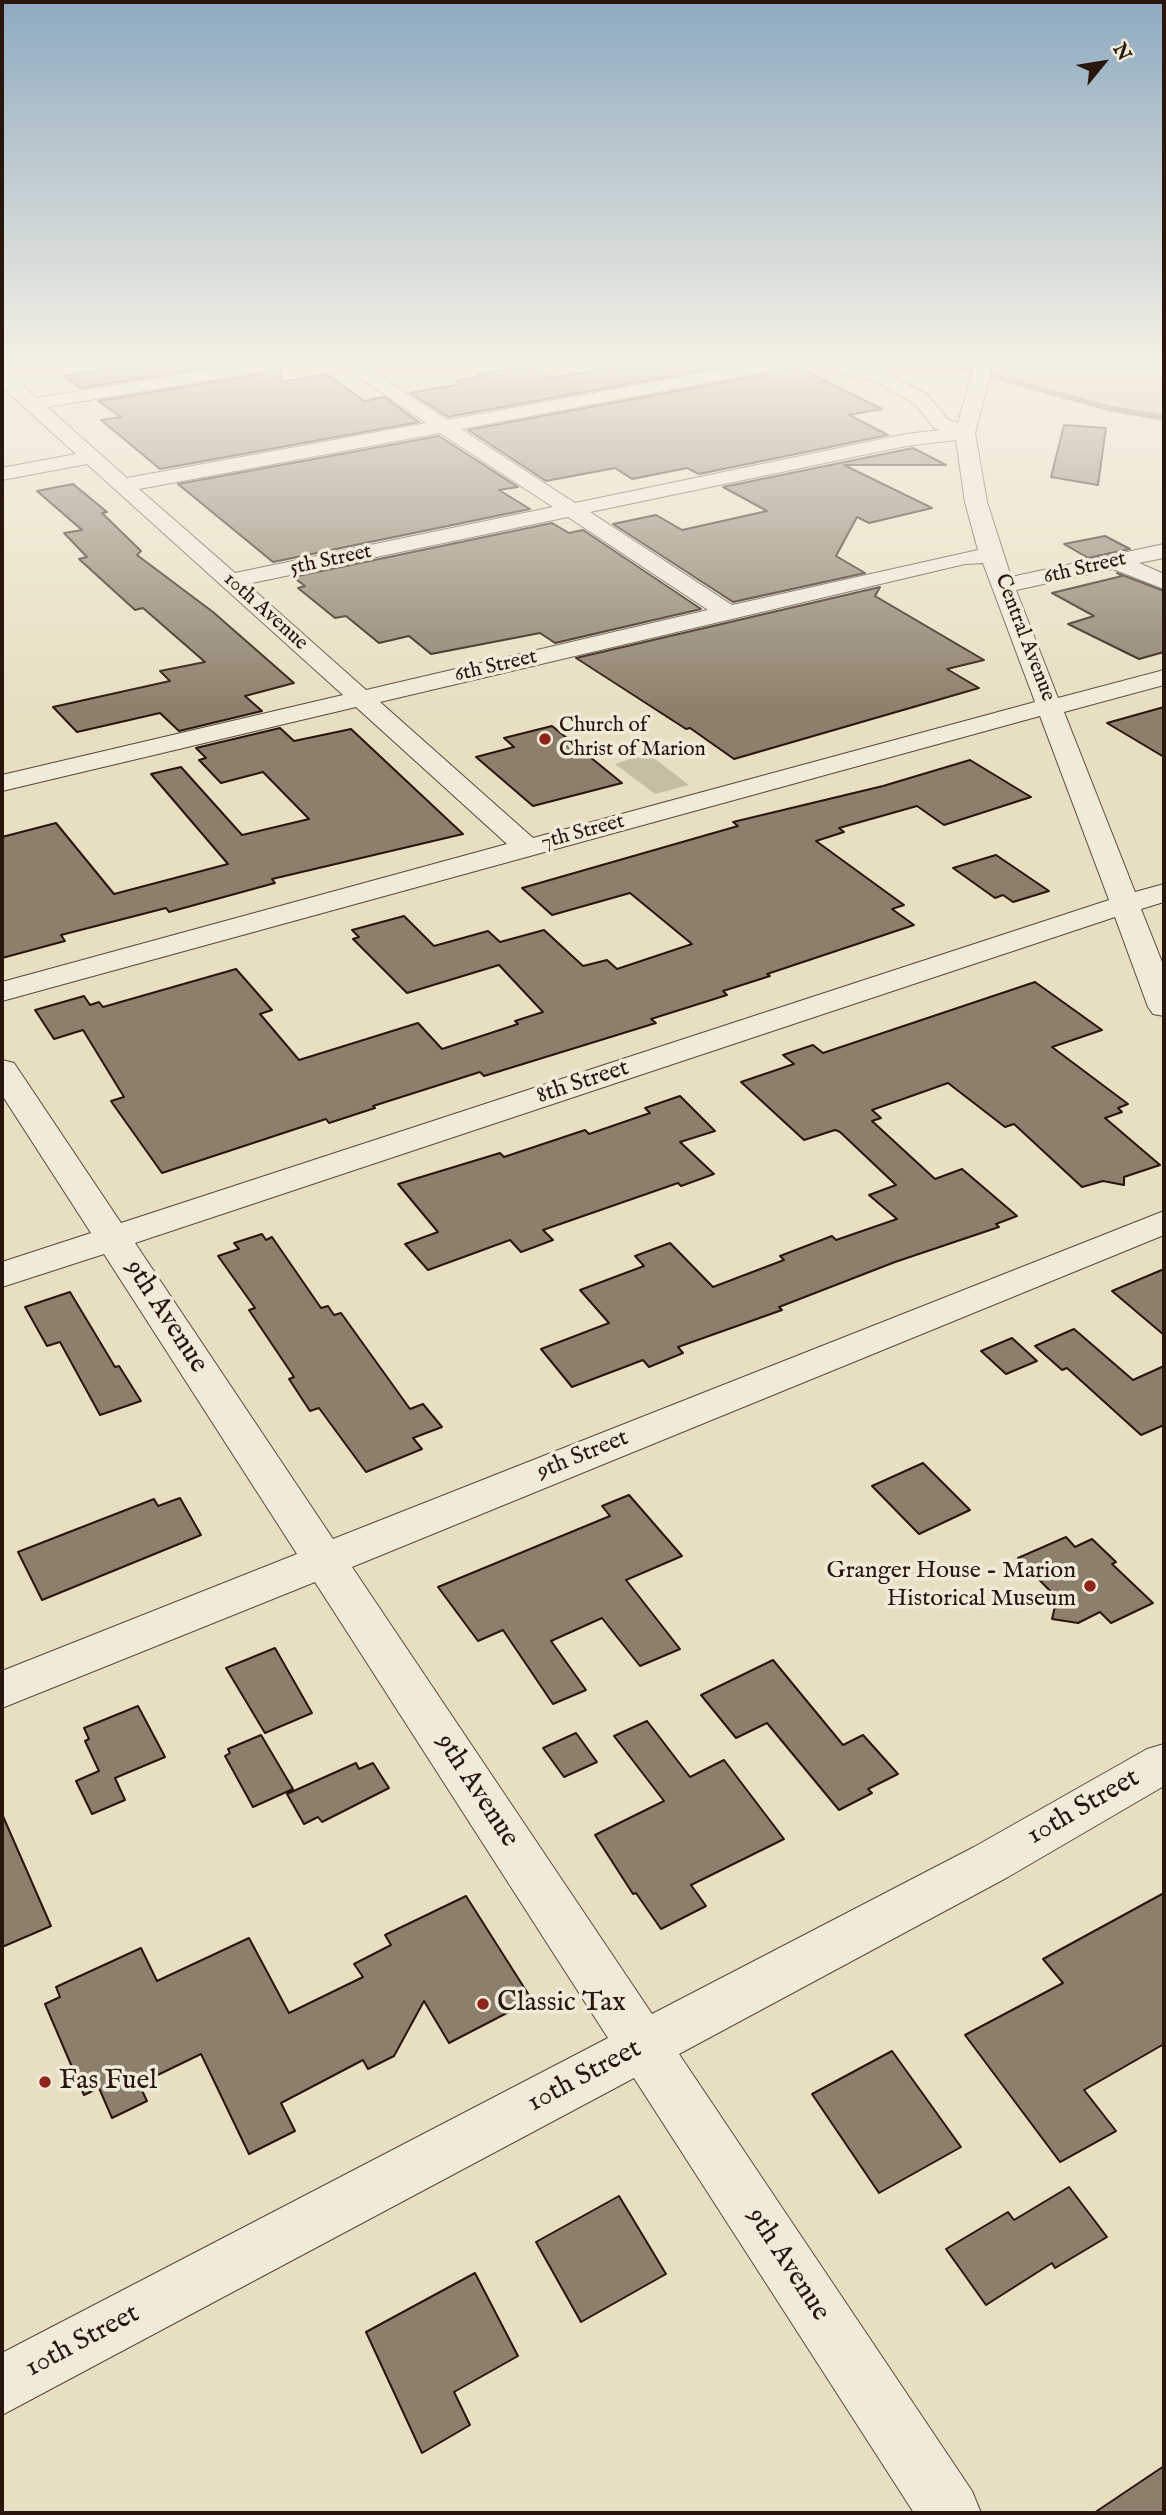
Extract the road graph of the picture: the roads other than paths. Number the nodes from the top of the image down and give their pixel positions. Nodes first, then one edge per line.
1 (116, 477) edge
2 (166, 477) edge
3 (523, 477) edge
4 (728, 477) edge
5 (972, 477) edge
6 (125, 485) junction
7 (573, 510) junction
8 (1164, 551) edge
9 (992, 556) junction
10 (1117, 562) junction
11 (231, 581) junction
12 (1164, 582) edge
13 (1005, 585) junction
14 (727, 612) junction
15 (1164, 677) edge
16 (361, 698) junction
17 (1050, 707) junction
18 (2, 783) edge
19 (528, 848) junction
20 (1164, 893) edge
21 (1126, 905) junction
22 (2, 992) edge
23 (1164, 1007) edge
24 (2, 1070) edge
25 (1164, 1222) edge
26 (113, 1239) junction
27 (2, 1275) edge
28 (324, 1560) junction
29 (2, 1690) edge
30 (1164, 1763) edge
31 (643, 2046) junction
32 (2, 2385) edge
33 (950, 2513) edge

1 - 6 street, 10th Avenue
2 - 6 street
3 - 7 street
4 - 7 street, 5th Street
5 - 9 street, Central Avenue
6 - 11 street, 10th Avenue
7 - 11 street, 5th Street
7 - 14 street
8 - 10 street, 6th Street
9 - 13 street, Central Avenue
9 - 14 street, 6th Street
10 - 12 street
10 - 13 street, 6th Street
11 - 16 street, 10th Avenue
13 - 17 street, Central Avenue
14 - 16 street, 6th Street
15 - 17 street, 7th Street
16 - 18 street, 6th Street
16 - 19 street, 10th Avenue
17 - 19 street, 7th Street
17 - 21 street, Central Avenue
19 - 22 street, 7th Street
20 - 21 street, 8th Street
21 - 23 street, Central Avenue
21 - 26 street, 8th Street
24 - 26 street, 9th Avenue
25 - 28 street, 9th Street
26 - 27 street, 8th Street
26 - 28 street, 9th Avenue
28 - 29 street, 9th Street
28 - 31 street, 9th Avenue
30 - 31 street, 10th Street
31 - 32 street, 10th Street
31 - 33 street, 9th Avenue

